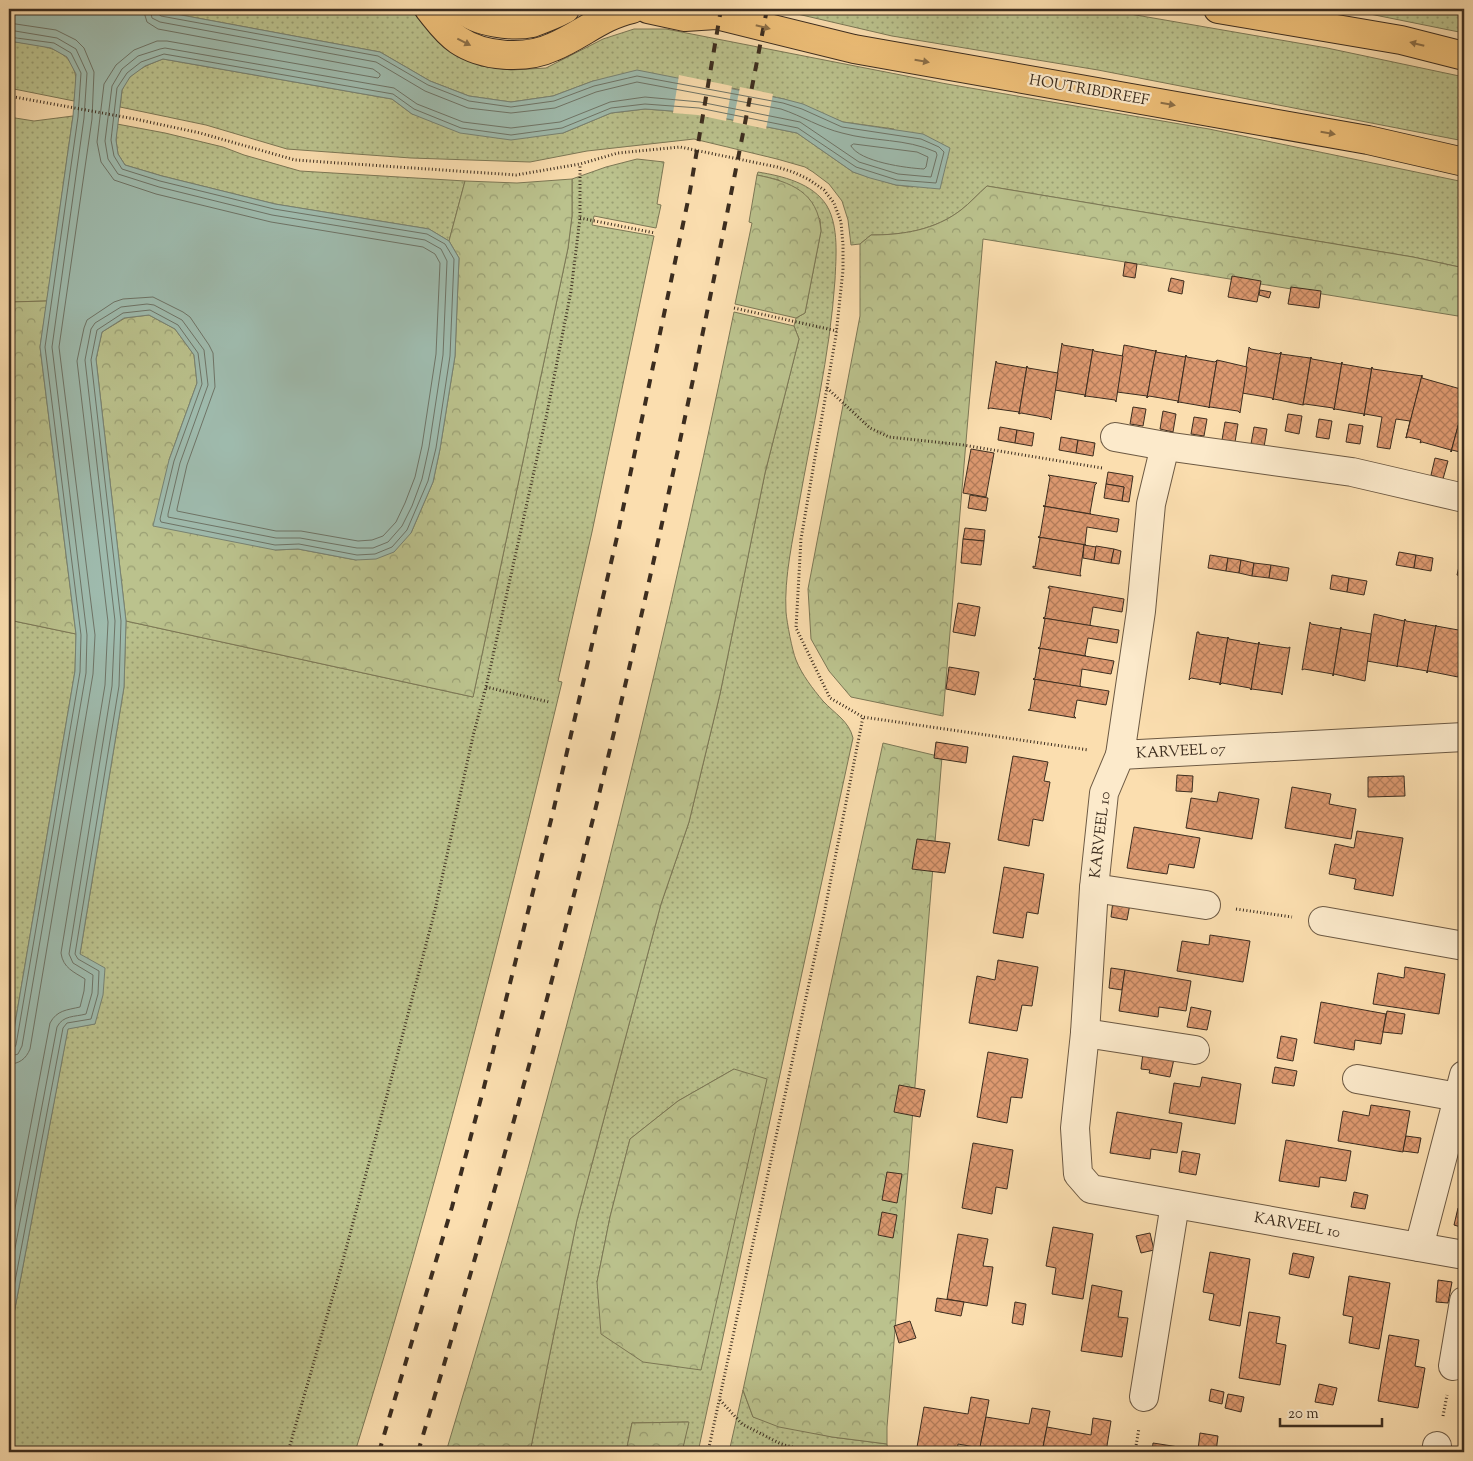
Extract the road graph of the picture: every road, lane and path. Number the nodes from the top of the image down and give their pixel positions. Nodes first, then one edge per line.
1 (430, 9) edge
2 (463, 9) edge
3 (565, 9) edge
4 (648, 9) edge
5 (1218, 9) edge
6 (712, 12) edge
7 (620, 13) edge
8 (1464, 56) edge
9 (9, 96) edge
10 (1464, 162) edge
11 (580, 164) junction
12 (580, 218) junction
13 (655, 233) dead end
14 (734, 308) dead end
15 (837, 331) junction
16 (827, 388) junction
17 (1115, 437) dead end
18 (1165, 446) junction
19 (1109, 469) dead end
20 (1464, 498) edge
21 (486, 687) junction
22 (549, 702) dead end
23 (863, 717) junction
24 (1464, 737) edge
25 (1120, 755) junction
26 (1094, 888) junction
27 (1206, 905) joint
28 (1323, 920) joint
29 (1464, 946) edge
30 (1085, 1033) junction
31 (1195, 1050) dead end
32 (1357, 1079) dead end
33 (1461, 1086) edge
34 (1176, 1204) junction
35 (1419, 1247) junction
36 (1464, 1255) edge
37 (1464, 1300) edge
38 (1453, 1366) joint
39 (1144, 1397) dead end
40 (720, 1400) junction
41 (1436, 1449) edge
42 (288, 1452) edge
43 (708, 1452) edge
44 (810, 1452) edge

1 -> 7 main road
2 - 3 main road
4 - 6 main road, HOUTRIBDREEF
8 -> 5 main road
6 -> 10 main road, HOUTRIBDREEF
9 - 11 path
11 - 12 path
11 - 15 path
12 - 13 path
12 - 21 path
14 - 15 path
15 - 16 path
16 - 19 path
16 - 23 path
17 - 18 street
18 - 20 street
18 - 25 street, KARVEEL 07
21 - 22 path
21 - 42 path
23 - 25 path
23 - 40 path
24 - 25 street, KARVEEL 07
25 - 26 street, KARVEEL 10
26 - 27 street, KARVEEL 10
26 - 30 street, KARVEEL 10
27 - 28 path
28 - 29 street
30 - 31 street
30 - 34 street, KARVEEL 10
32 - 33 street
33 - 35 street
34 - 35 street, KARVEEL 10
34 - 39 street
35 - 36 street, KARVEEL 10
37 - 38 street
38 - 41 path
40 - 43 path
40 - 44 path

